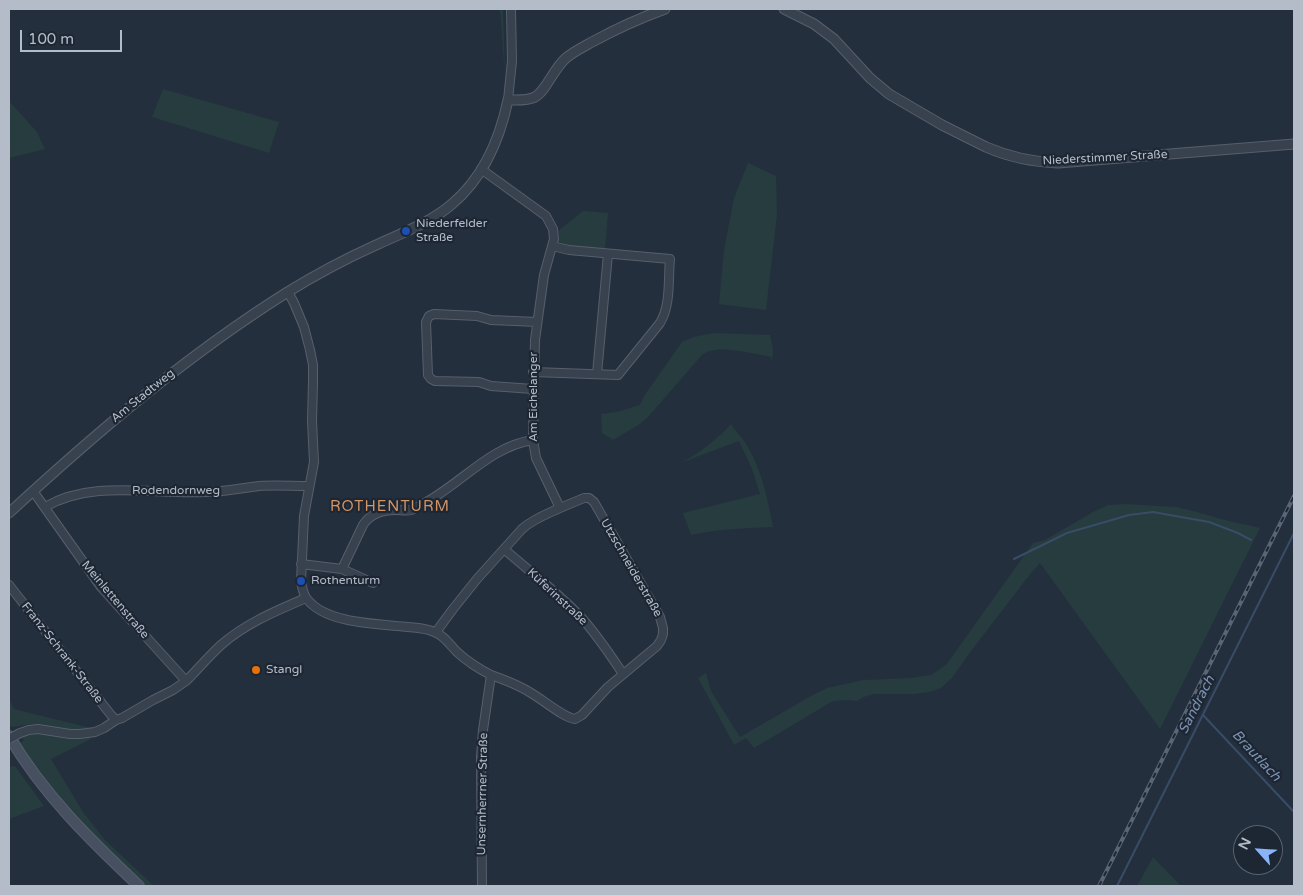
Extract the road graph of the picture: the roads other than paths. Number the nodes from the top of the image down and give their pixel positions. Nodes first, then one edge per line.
1 (512, 9) edge
2 (665, 9) edge
3 (784, 9) edge
4 (508, 100) junction
5 (1294, 144) edge
6 (481, 169) junction
7 (552, 246) junction
8 (608, 254) junction
9 (288, 292) junction
10 (537, 322) junction
11 (533, 372) junction
12 (597, 374) junction
13 (533, 389) junction
14 (533, 440) junction
15 (308, 486) junction
16 (33, 491) junction
17 (45, 507) junction
18 (560, 508) junction
19 (9, 513) edge
20 (504, 549) junction
21 (301, 564) junction
22 (342, 569) junction
23 (373, 583) dead end
24 (9, 586) edge
25 (306, 598) junction
26 (436, 632) junction
27 (623, 674) junction
28 (492, 675) junction
29 (186, 681) junction
30 (116, 720) junction
31 (9, 736) edge
32 (9, 739) edge
33 (139, 886) edge
34 (482, 886) edge

1 - 4 street
2 - 4 street
3 - 5 street, Niederstimmer Straße
4 - 6 street
6 - 7 street, Am Eichelanger
6 - 9 street
7 - 8 street
7 - 10 street, Am Eichelanger
8 - 12 street
8 - 12 street
9 - 15 street
9 - 16 street, Am Stadtweg
10 - 11 street, Am Eichelanger
10 - 13 street
11 - 12 street
11 - 13 street, Am Eichelanger
13 - 14 street, Am Eichelanger
14 - 18 street, Am Eichelanger
14 - 22 street
15 - 17 street, Rodendornweg
15 - 21 street
16 - 17 street, Meinlettenstraße
16 - 19 street, Am Stadtweg
17 - 29 street, Meinlettenstraße
18 - 20 street
18 - 27 street, Utzschneiderstraße
20 - 26 street
20 - 27 street, Küferinstraße
21 - 22 street
21 - 25 street
22 - 23 street
24 - 30 street, Franz-Schrank-Straße
25 - 26 street
25 - 29 street
26 - 28 street
27 - 28 street, Utzschneiderstraße
28 - 34 street, Unsernherrner Straße
29 - 30 street
30 - 32 street, bridge
31 - 33 main road

